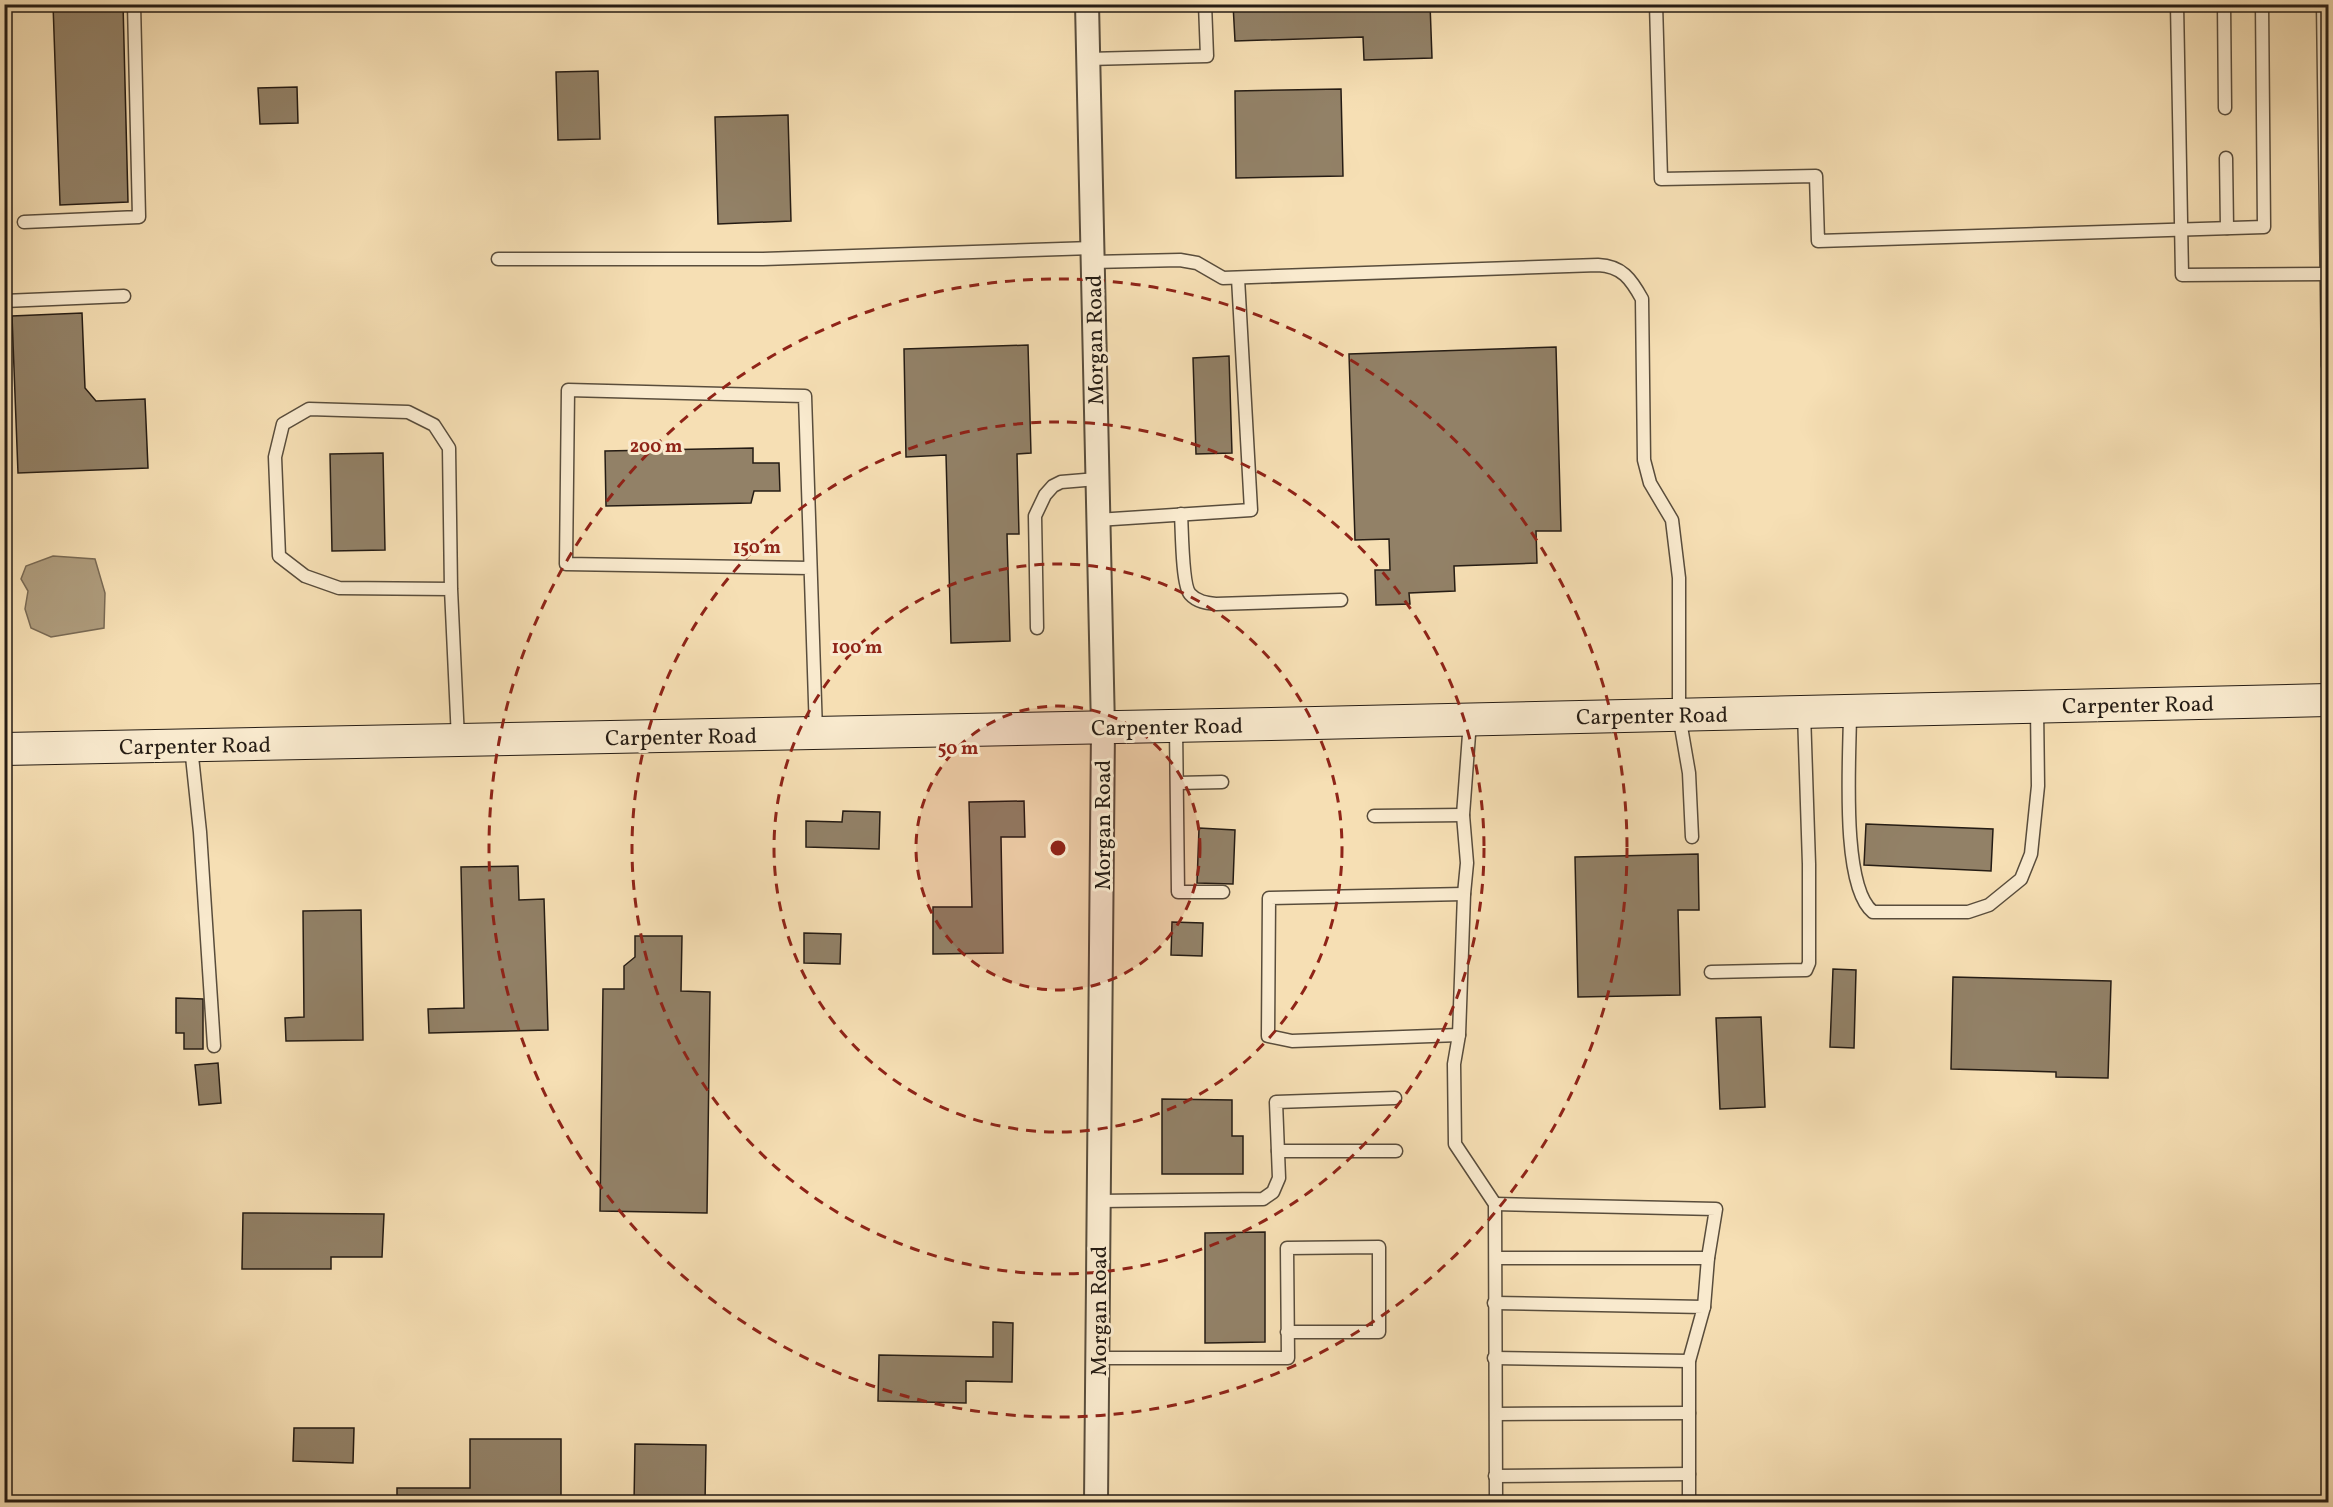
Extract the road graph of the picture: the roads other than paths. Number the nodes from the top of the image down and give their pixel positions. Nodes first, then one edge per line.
1 (135, 4) edge
2 (1087, 4) edge
3 (1205, 4) edge
4 (1656, 4) edge
5 (2177, 4) edge
6 (2224, 4) edge
7 (2262, 4) edge
8 (2323, 4) edge
9 (1088, 59) junction
10 (2225, 108) dead end
11 (2226, 158) dead end
12 (24, 222) dead end
13 (2227, 228) junction
14 (2182, 231) junction
15 (1092, 255) junction
16 (498, 260) dead end
17 (2326, 274) junction
18 (1238, 278) junction
19 (124, 296) dead end
20 (4, 301) edge
21 (2328, 366) edge
22 (1096, 479) junction
23 (1181, 514) junction
24 (1097, 520) junction
25 (810, 568) junction
26 (451, 589) junction
27 (1341, 600) dead end
28 (1037, 628) dead end
29 (2328, 700) edge
30 (2037, 706) junction
31 (1850, 711) junction
32 (1804, 712) junction
33 (1679, 715) junction
34 (1470, 720) junction
35 (1176, 726) junction
36 (1102, 728) junction
37 (816, 733) junction
38 (458, 740) junction
39 (190, 745) junction
40 (4, 749) edge
41 (1222, 782) dead end
42 (1178, 783) junction
43 (1462, 815) junction
44 (1374, 816) dead end
45 (1692, 837) dead end
46 (1223, 892) dead end
47 (1464, 894) junction
48 (1712, 972) dead end
49 (1459, 1035) junction
50 (214, 1046) dead end
51 (1395, 1098) dead end
52 (1278, 1151) junction
53 (1396, 1151) dead end
54 (1099, 1201) junction
55 (1495, 1204) junction
56 (1497, 1258) junction
57 (1708, 1258) junction
58 (1494, 1303) junction
59 (1704, 1307) junction
60 (1287, 1332) junction
61 (1097, 1358) junction
62 (1494, 1358) junction
63 (1689, 1361) junction
64 (1689, 1413) junction
65 (1497, 1414) junction
66 (1689, 1474) junction
67 (1495, 1476) junction
68 (1096, 1503) edge
69 (1496, 1503) edge
70 (1689, 1503) edge

1 - 12 lane
2 - 9 street, Morgan Road
3 - 9 lane
4 - 14 lane
5 - 14 lane
6 - 10 lane
7 - 13 lane
8 - 17 lane
9 - 15 street, Morgan Road
11 - 13 lane
13 - 14 lane
14 - 17 lane
15 - 16 lane
15 - 18 lane
15 - 22 street, Morgan Road
17 - 21 lane
18 - 23 lane
18 - 33 lane
19 - 20 lane
22 - 24 street, Morgan Road
22 - 28 lane
23 - 24 lane
23 - 27 lane
24 - 36 street, Morgan Road
25 - 25 lane
25 - 37 lane
26 - 26 lane
26 - 38 lane
29 - 30 main road, Carpenter Road
30 - 31 main road, Carpenter Road
30 - 31 lane
31 - 32 main road, Carpenter Road
32 - 33 main road, Carpenter Road
32 - 48 lane
33 - 34 main road, Carpenter Road
33 - 45 lane
34 - 35 main road, Carpenter Road
34 - 43 lane
35 - 36 main road, Carpenter Road
35 - 42 lane
36 - 37 main road, Carpenter Road
36 - 54 street, Morgan Road
37 - 38 main road, Carpenter Road
38 - 39 main road, Carpenter Road
39 - 40 main road, Carpenter Road
39 - 50 lane
41 - 42 lane
42 - 46 lane
43 - 44 lane
43 - 47 lane
47 - 49 lane
47 - 49 lane
49 - 55 lane
51 - 52 lane
52 - 53 lane
52 - 54 lane
54 - 61 street, Morgan Road
55 - 56 lane
55 - 57 lane
56 - 57 lane
56 - 58 lane
57 - 59 lane
58 - 59 lane
58 - 62 lane
59 - 63 lane
60 - 60 lane
60 - 61 lane
61 - 68 street, Morgan Road
62 - 63 lane
62 - 65 lane
63 - 64 lane
64 - 65 lane
64 - 66 lane
65 - 67 lane
66 - 67 lane
66 - 70 lane
67 - 69 lane

